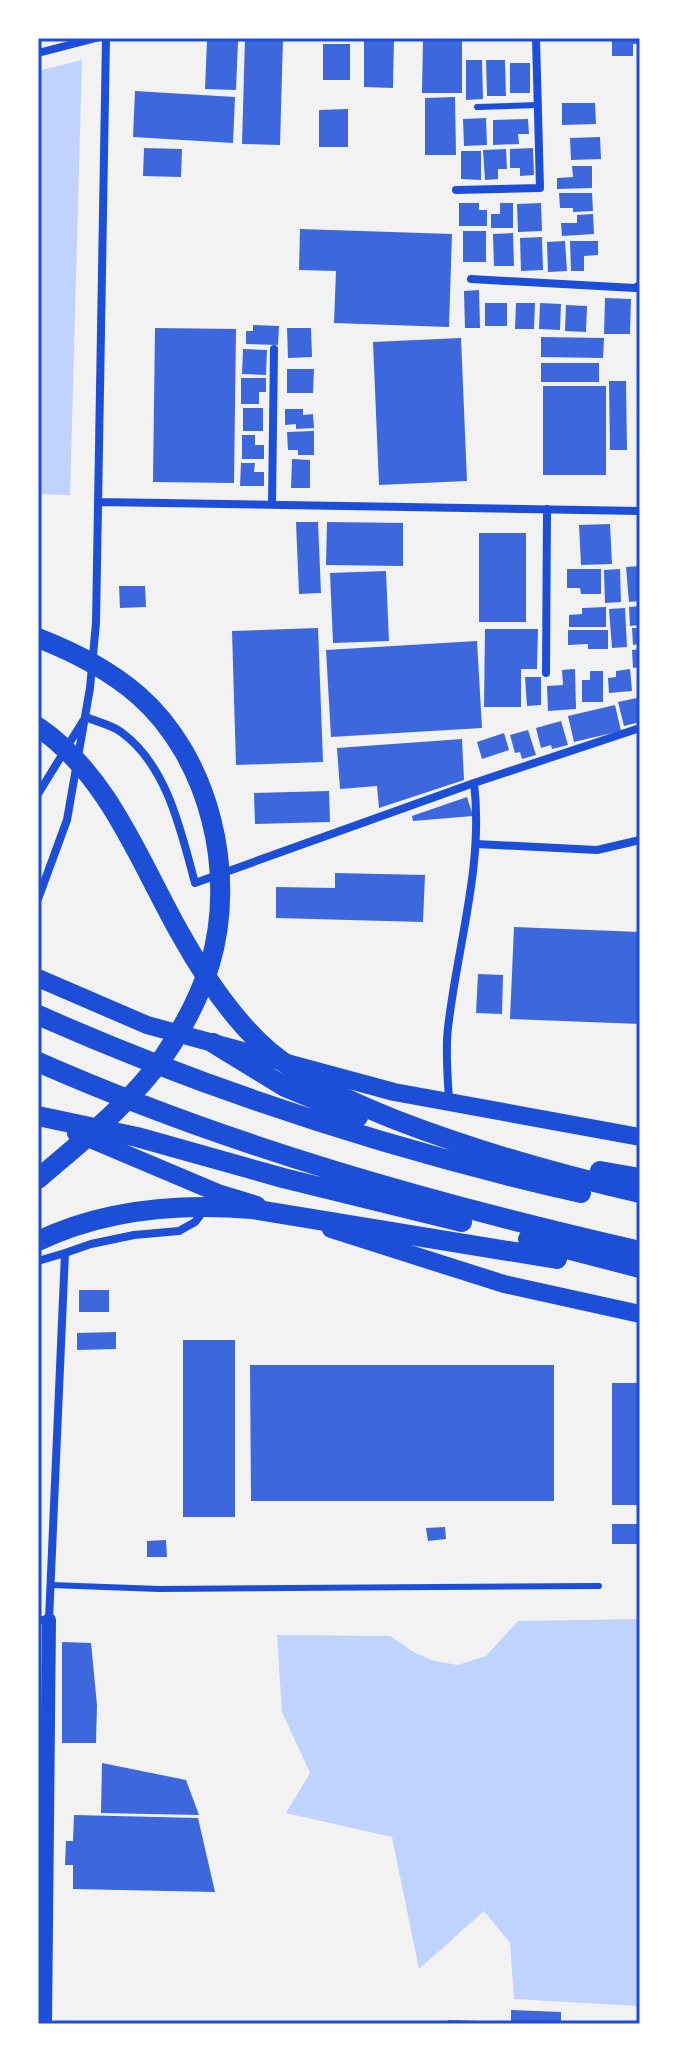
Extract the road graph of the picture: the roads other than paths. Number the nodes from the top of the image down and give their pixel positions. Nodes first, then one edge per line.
1 (96, 38) edge
2 (106, 38) edge
3 (536, 38) edge
4 (38, 53) edge
5 (538, 105) junction
6 (477, 107) dead end
7 (456, 190) dead end
8 (471, 279) dead end
9 (640, 285) edge
10 (274, 349) dead end
11 (100, 502) junction
12 (272, 505) junction
13 (547, 509) junction
14 (640, 511) edge
15 (38, 638) edge
16 (546, 673) dead end
17 (86, 717) junction
18 (38, 727) edge
19 (640, 728) edge
20 (474, 783) junction
21 (38, 794) edge
22 (640, 840) edge
23 (476, 844) junction
24 (38, 899) edge
25 (38, 978) edge
26 (38, 1015) edge
27 (213, 1043) junction
28 (38, 1062) edge
29 (449, 1102) junction
30 (38, 1117) edge
31 (640, 1137) edge
32 (640, 1178) edge
33 (38, 1179) edge
34 (218, 1193) junction
35 (640, 1193) edge
36 (640, 1207) edge
37 (38, 1241) edge
38 (640, 1251) edge
39 (65, 1253) junction
40 (38, 1261) edge
41 (640, 1269) edge
42 (640, 1314) edge
43 (51, 1585) junction
44 (599, 1586) dead end
45 (44, 1620) edge
46 (42, 1979) edge
47 (45, 2024) edge

1 - 4 street
2 - 11 street
3 - 5 street
5 - 6 lane
5 - 7 street
8 - 9 street
10 - 12 street
11 - 12 street
11 - 17 street
12 - 13 street
13 - 14 street
13 - 16 street
15 - 33 highway
17 - 20 street
17 - 21 street
17 - 24 street
18 - 35 highway
19 - 20 street
20 - 23 street
22 - 23 street
23 - 29 street
25 - 27 main road
26 - 36 highway
27 - 29 main road
27 - 32 highway
28 - 38 highway
29 - 31 main road
30 - 34 main road
30 - 41 highway
34 - 39 street
34 - 42 main road
37 - 41 highway
39 - 40 street
39 - 43 street
43 - 44 lane
43 - 45 street
45 - 46 street
46 - 47 street

